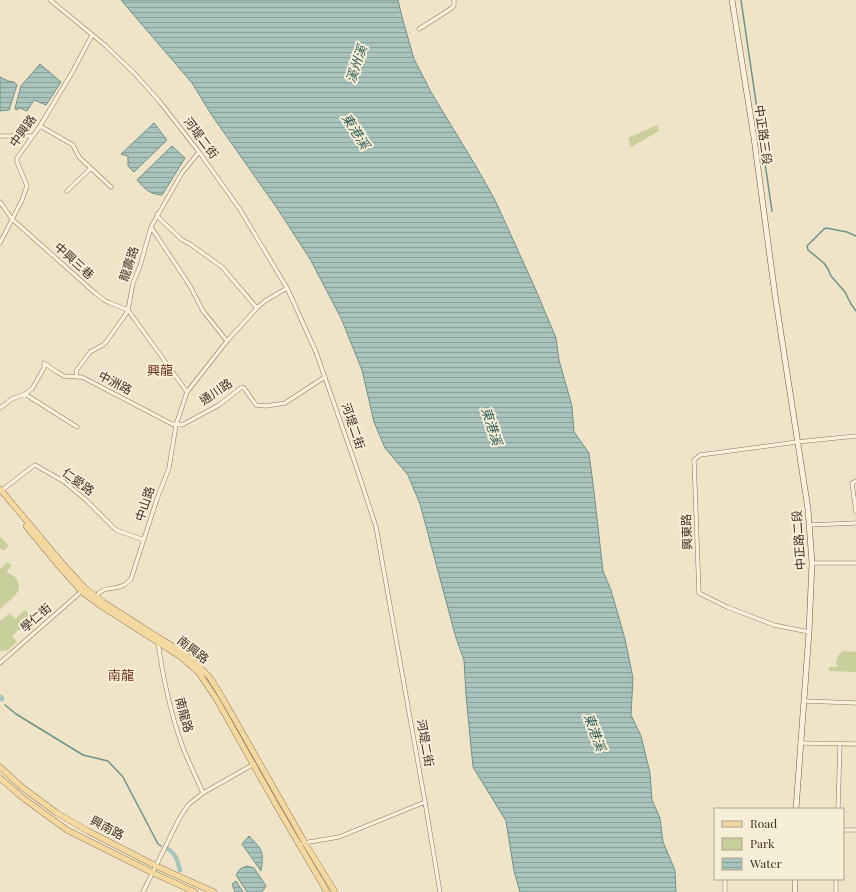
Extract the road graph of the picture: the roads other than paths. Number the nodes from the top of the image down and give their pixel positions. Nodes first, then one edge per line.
1 (50, 0) edge
2 (454, 0) edge
3 (732, 0) edge
4 (419, 29) dead end
5 (92, 35) junction
6 (40, 126) junction
7 (0, 136) edge
8 (32, 136) junction
9 (199, 152) junction
10 (90, 168) junction
11 (111, 187) dead end
12 (67, 191) dead end
13 (0, 202) edge
14 (157, 214) junction
15 (12, 219) junction
16 (151, 227) junction
17 (0, 243) edge
18 (772, 273) joint
19 (287, 288) junction
20 (257, 308) junction
21 (128, 310) junction
22 (227, 341) junction
23 (77, 377) junction
24 (325, 377) junction
25 (187, 392) junction
26 (25, 394) junction
27 (0, 401) edge
28 (4, 405) junction
29 (0, 408) edge
30 (176, 424) junction
31 (77, 427) dead end
32 (856, 436) edge
33 (797, 442) junction
34 (854, 482) edge
35 (0, 492) edge
36 (856, 512) edge
37 (856, 523) edge
38 (809, 525) junction
39 (144, 540) junction
40 (812, 563) junction
41 (856, 563) edge
42 (84, 590) junction
43 (94, 598) junction
44 (809, 632) junction
45 (159, 641) junction
46 (0, 663) edge
47 (804, 701) junction
48 (856, 703) edge
49 (800, 743) junction
50 (840, 744) junction
51 (856, 744) edge
52 (256, 763) junction
53 (0, 767) edge
54 (0, 778) edge
55 (203, 793) junction
56 (425, 802) junction
57 (796, 808) edge
58 (838, 808) edge
59 (844, 830) edge
60 (856, 830) edge
61 (305, 843) junction
62 (298, 844) junction
63 (156, 866) junction
64 (152, 873) junction
65 (725, 880) edge
66 (795, 880) edge
67 (836, 880) edge
68 (143, 892) edge
69 (195, 892) edge
70 (214, 892) edge
71 (327, 892) edge
72 (335, 892) edge
73 (440, 892) edge
74 (725, 892) edge
75 (795, 892) edge
76 (836, 892) edge

1 - 5 street, 河堤二街
2 - 4 street
3 - 18 main road, 中正路三段
5 - 6 street, 中興路
5 - 9 street, 河堤二街
6 - 8 street, 中興路
6 - 10 street
7 - 8 street
8 - 15 street, 中興路
9 - 14 street, 龍壽路
9 - 19 street, 河堤二街
10 - 11 street
10 - 12 street
13 - 15 street, 中興三巷
14 - 16 street, 龍壽路
14 - 20 street
15 - 17 street, 中興路
15 - 21 street, 中興三巷
16 - 21 street, 龍壽路
16 - 22 street
18 - 33 main road, 中正路二段
19 - 20 street, 中山路
19 - 24 street, 河堤二街
20 - 22 street, 中山路
21 - 23 street, 龍壽路
21 - 25 street
22 - 25 street, 中山路
23 - 26 street, 中洲路
23 - 30 street, 中洲路
24 - 30 street, 通川路
24 - 56 street, 河堤二街
25 - 30 street, 中山路
26 - 28 street
26 - 31 street
27 - 28 street
28 - 29 street
30 - 39 street, 中山路
32 - 33 street
33 - 38 main road, 中正路二段
33 - 44 street, 興東路
34 - 36 street
35 - 39 street, 仁愛路
35 - 42 main road, 南興路
37 - 38 street
38 - 40 main road, 中正路二段
39 - 43 street, 中山路
40 - 41 street
40 - 44 main road, 中正路二段
42 - 43 main road, 南興路
42 - 46 street, 學仁街
43 - 45 main road, 南興路
44 - 47 main road, 中正路二段
45 - 52 main road, 南興路
45 - 55 street, 南龍路
47 - 48 street
47 - 49 main road, 中正路二段
49 - 50 street
49 - 57 main road, 中正路二段
50 - 51 street
50 - 58 street
52 - 55 street
52 - 61 main road, 南興路
52 - 62 main road, 南興路
53 - 63 main road, 興南路
54 - 64 main road, 興南路
55 - 63 street
56 - 61 street
56 - 73 street, 河堤二街
59 - 60 street
61 - 62 street
61 - 72 main road, 南興路
62 - 71 main road, 南興路
63 - 64 street
63 - 70 main road, 興南路
64 - 68 street
64 - 69 main road, 興南路
65 - 74 street
66 - 75 main road
67 - 76 street

